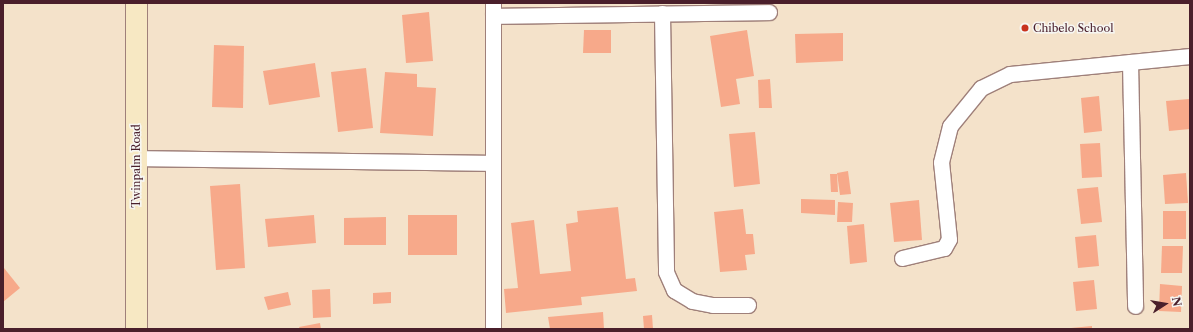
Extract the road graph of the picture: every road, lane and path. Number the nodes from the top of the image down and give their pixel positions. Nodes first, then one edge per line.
1 (136, 3) edge
2 (493, 9) edge
3 (769, 12) dead end
4 (662, 13) junction
5 (1190, 56) edge
6 (1130, 62) junction
7 (137, 158) junction
8 (492, 163) junction
9 (902, 258) dead end
10 (748, 305) dead end
11 (1135, 306) dead end
12 (136, 329) edge
13 (493, 329) edge

1 - 7 main road, Twinpalm Road
2 - 4 street
2 - 8 street
3 - 4 street
4 - 10 street
5 - 6 street
6 - 9 street
6 - 11 street
7 - 8 street
7 - 12 main road, Twinpalm Road
8 - 13 street

